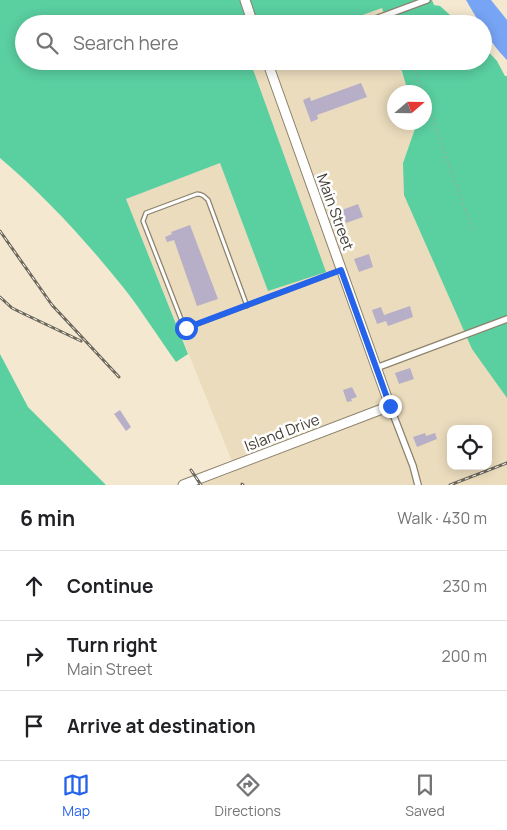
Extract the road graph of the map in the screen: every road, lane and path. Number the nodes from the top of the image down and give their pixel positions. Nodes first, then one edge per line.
1 (245, 0) edge
2 (427, 0) edge
3 (394, 12) junction
4 (250, 15) edge
5 (386, 15) edge
6 (395, 15) edge
7 (270, 70) edge
8 (415, 70) edge
9 (421, 85) edge
10 (432, 118) edge
11 (473, 231) dead end
12 (341, 270) junction
13 (247, 306) junction
14 (507, 319) edge
15 (376, 368) junction
16 (390, 406) junction
17 (183, 485) edge
18 (418, 485) edge

1 - 4 street
2 - 3 street
3 - 5 street
3 - 6 path
7 - 12 street, Main Street
8 - 9 path
10 - 11 path
12 - 13 lane
12 - 15 street, Main Street
13 - 13 lane
14 - 15 street
15 - 16 street, Main Street
16 - 17 street, Island Drive
16 - 18 street, Main Street

